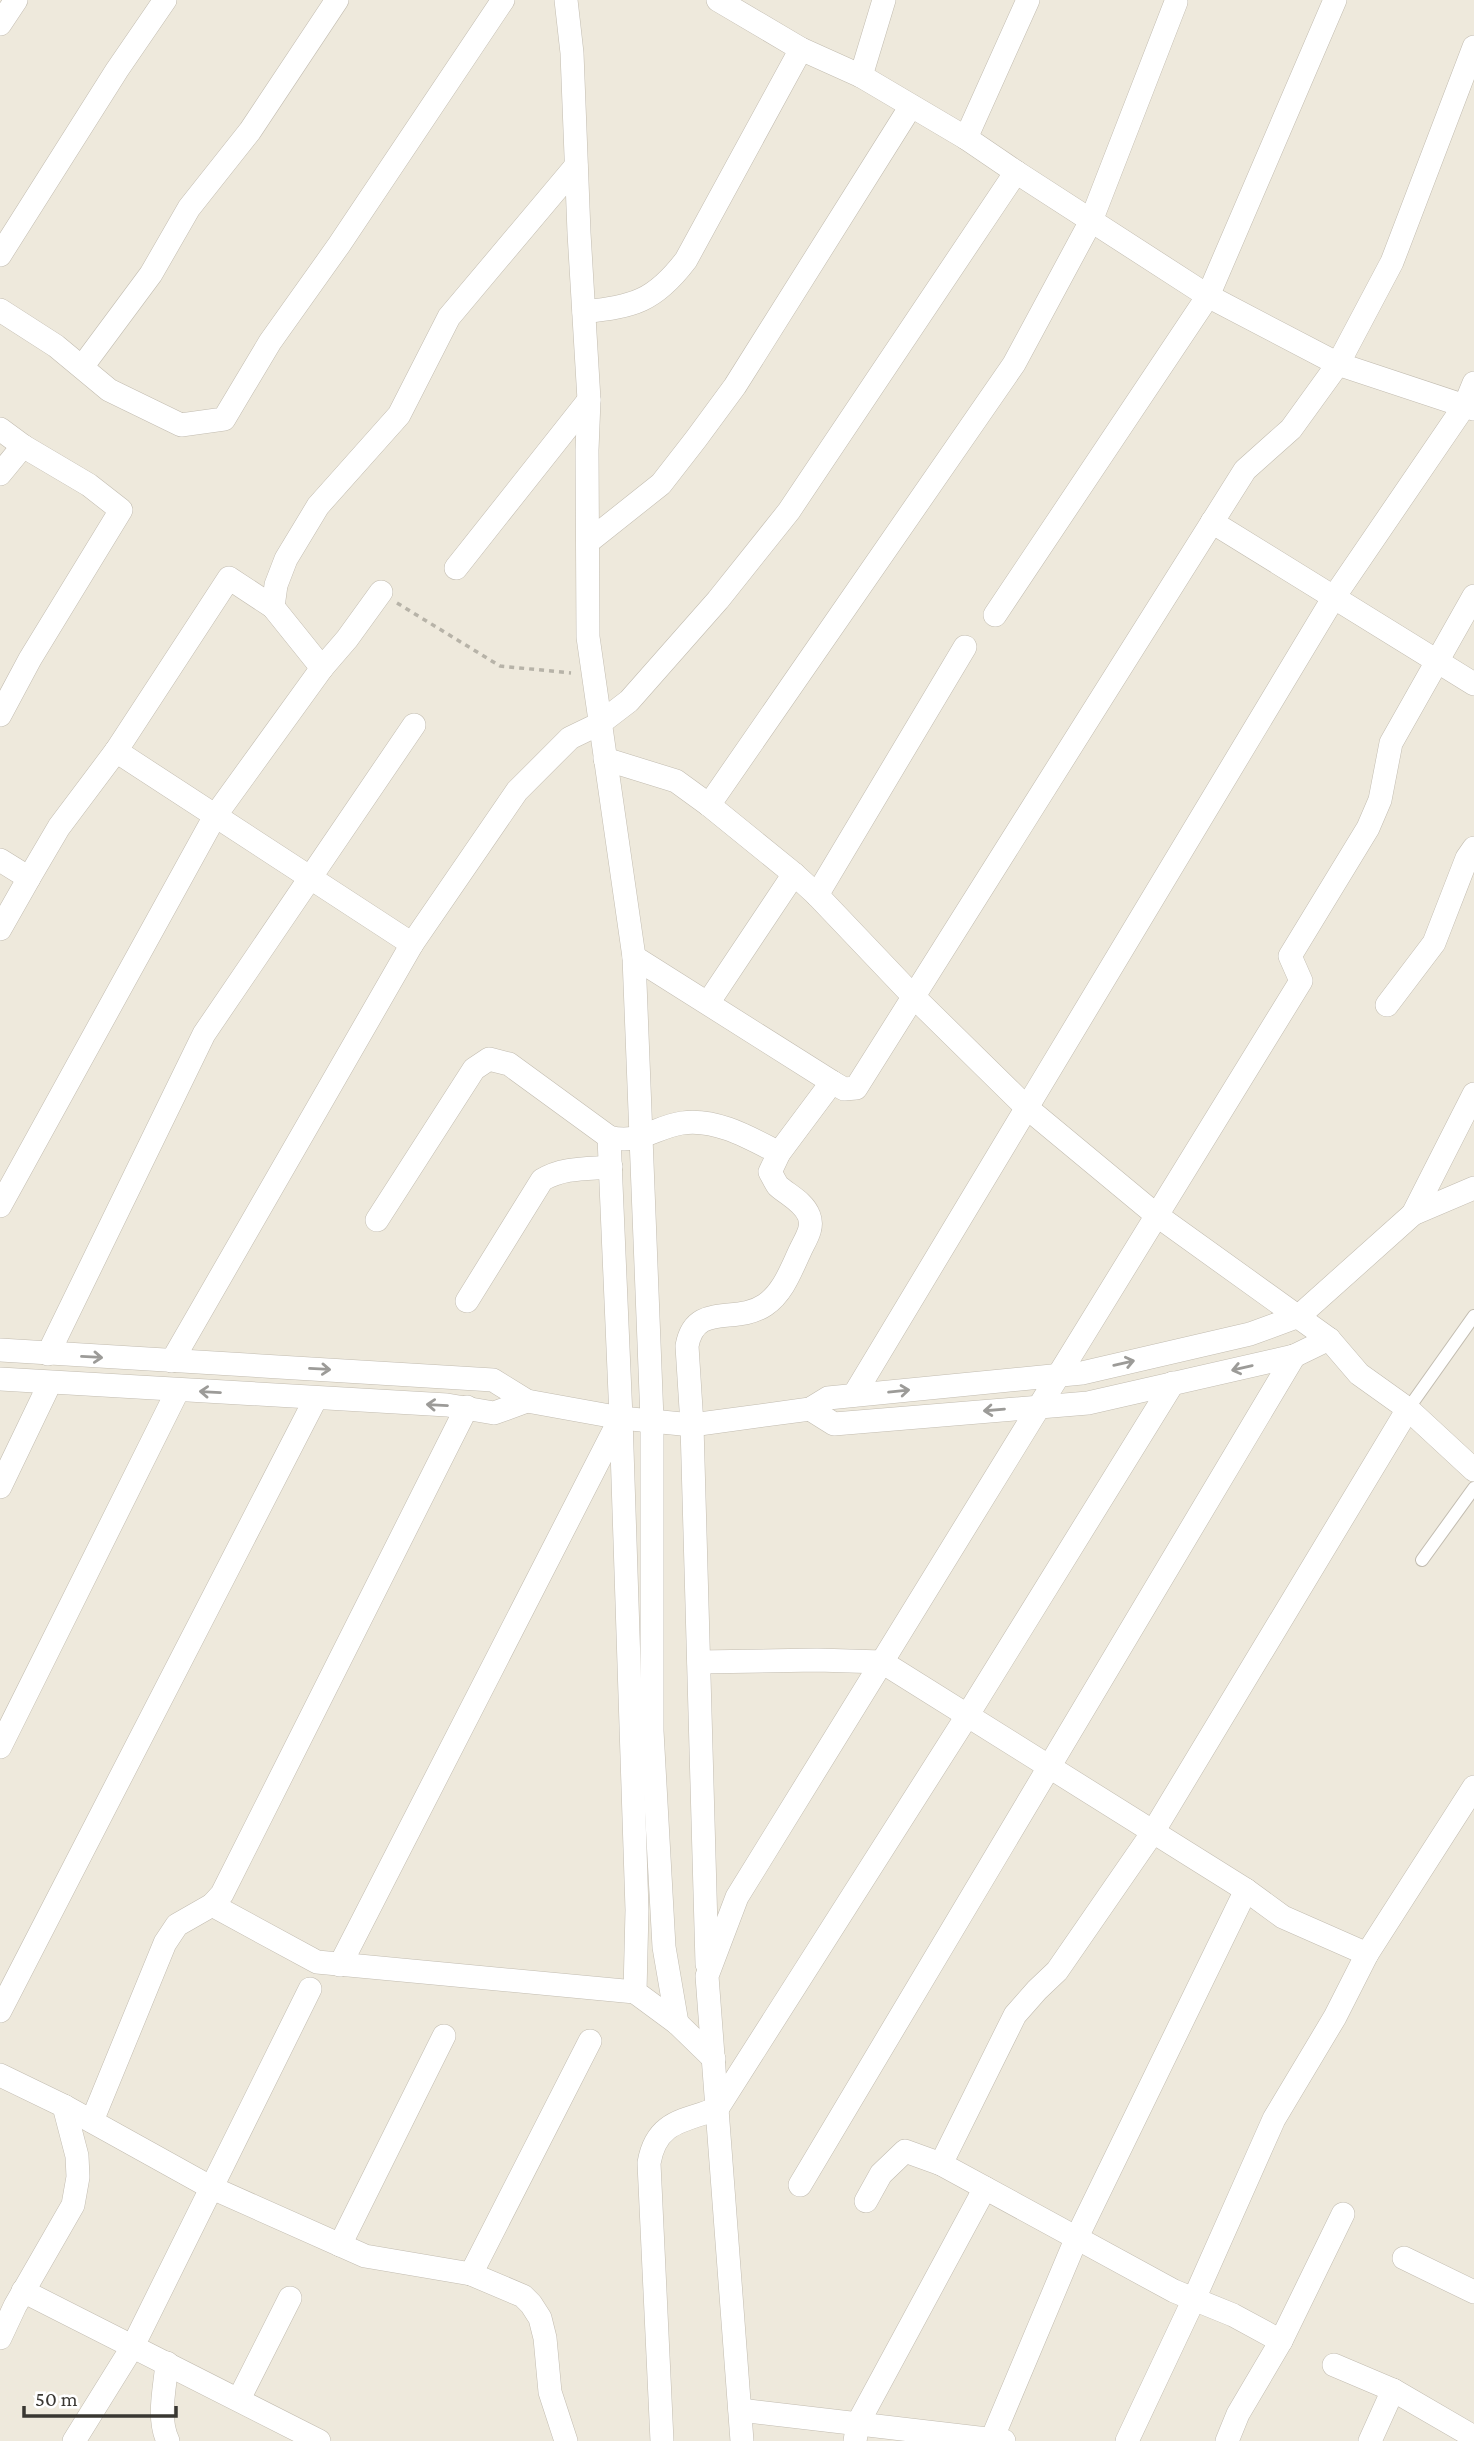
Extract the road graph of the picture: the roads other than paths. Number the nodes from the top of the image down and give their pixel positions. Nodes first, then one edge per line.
1 (16, 0) edge
2 (165, 0) edge
3 (337, 0) edge
4 (503, 0) edge
5 (566, 0) edge
6 (884, 0) edge
7 (1028, 0) edge
8 (1335, 0) edge
9 (724, 1) edge
10 (1175, 2) dead end
11 (0, 24) edge
12 (1474, 47) edge
13 (801, 49) junction
14 (861, 76) junction
15 (911, 106) junction
16 (966, 138) junction
17 (576, 166) junction
18 (1016, 172) junction
19 (1091, 221) junction
20 (0, 256) edge
21 (1208, 296) junction
22 (0, 310) edge
23 (584, 312) junction
24 (1338, 364) junction
25 (82, 367) junction
26 (1474, 383) edge
27 (589, 400) junction
28 (1470, 407) edge
29 (0, 429) edge
30 (23, 446) junction
31 (0, 474) edge
32 (1212, 522) junction
33 (588, 542) junction
34 (456, 568) dead end
35 (381, 592) road end
36 (1474, 596) edge
37 (1334, 597) junction
38 (273, 607) junction
39 (995, 615) dead end
40 (965, 647) dead end
41 (1437, 661) junction
42 (322, 668) junction
43 (1474, 684) edge
44 (0, 715) edge
45 (599, 724) junction
46 (414, 725) dead end
47 (116, 751) junction
48 (606, 759) junction
49 (709, 805) junction
50 (215, 816) junction
51 (1474, 848) edge
52 (0, 860) edge
53 (794, 874) junction
54 (311, 877) junction
55 (29, 878) junction
56 (817, 895) junction
57 (0, 929) edge
58 (412, 944) junction
59 (634, 957) junction
60 (914, 997) junction
61 (708, 1003) junction
62 (1387, 1005) dead end
63 (832, 1082) junction
64 (1474, 1094) edge
65 (1026, 1107) junction
66 (609, 1136) junction
67 (642, 1137) junction
68 (779, 1153) junction
69 (611, 1167) junction
70 (1474, 1188) edge
71 (0, 1206) edge
72 (1155, 1214) junction
73 (1413, 1214) junction
74 (377, 1220) dead end
75 (467, 1301) dead end
76 (1299, 1316) junction
77 (1474, 1316) edge
78 (1329, 1339) junction
79 (0, 1350) edge
80 (48, 1354) junction
81 (1294, 1356) junction
82 (172, 1361) junction
83 (1060, 1375) junction
84 (0, 1379) edge
85 (50, 1383) junction
86 (1173, 1383) junction
87 (178, 1390) junction
88 (855, 1395) junction
89 (316, 1398) junction
90 (527, 1401) junction
91 (467, 1407) junction
92 (1039, 1407) junction
93 (810, 1409) junction
94 (1408, 1409) junction
95 (621, 1418) junction
96 (652, 1420) junction
97 (692, 1425) junction
98 (1474, 1470) edge
99 (0, 1487) edge
100 (1474, 1488) edge
101 (1422, 1560) dead end
102 (699, 1662) junction
103 (882, 1662) junction
104 (967, 1716) junction
105 (0, 1747) edge
106 (1049, 1767) junction
107 (1474, 1787) edge
108 (1153, 1832) junction
109 (1246, 1890) junction
110 (212, 1905) junction
111 (1367, 1954) junction
112 (340, 1965) junction
113 (707, 1976) junction
114 (310, 1989) dead end
115 (635, 1992) junction
116 (0, 2011) edge
117 (677, 2022) junction
118 (444, 2036) dead end
119 (590, 2041) dead end
120 (713, 2059) junction
121 (0, 2075) edge
122 (64, 2106) junction
123 (718, 2109) junction
124 (92, 2121) junction
125 (941, 2164) junction
126 (800, 2185) dead end
127 (210, 2187) junction
128 (985, 2188) junction
129 (866, 2201) dead end
130 (1343, 2214) dead end
131 (1077, 2237) junction
132 (340, 2245) junction
133 (1404, 2258) dead end
134 (471, 2274) junction
135 (23, 2291) junction
136 (1474, 2292) edge
137 (290, 2298) dead end
138 (1194, 2299) junction
139 (0, 2338) edge
140 (1281, 2340) junction
141 (133, 2346) junction
142 (167, 2363) junction
143 (1334, 2365) dead end
144 (1394, 2390) junction
145 (239, 2399) junction
146 (740, 2410) junction
147 (856, 2432) edge
148 (1474, 2437) edge
149 (998, 2440) edge
150 (74, 2441) edge
151 (168, 2441) edge
152 (319, 2441) edge
153 (566, 2441) edge
154 (662, 2441) edge
155 (742, 2441) edge
156 (1127, 2441) edge
157 (1227, 2441) edge
158 (1370, 2441) edge

1 - 11 street
2 - 20 street
3 - 25 street
4 - 25 street
5 - 17 street
6 - 14 street
7 - 16 street
8 - 21 street
9 - 13 street
10 - 19 street
12 - 24 street
13 - 14 street
13 - 23 street
14 - 15 street
15 - 16 street
15 - 33 street
16 - 18 street
17 - 23 street
17 - 38 street
18 - 19 street
18 - 45 street
19 - 21 street
19 - 49 street
21 - 24 street
21 - 39 street
22 - 25 street
23 - 27 street
24 - 28 street
24 - 32 street
26 - 28 street
27 - 33 street
27 - 34 street
28 - 37 street
29 - 30 street
30 - 31 street
30 - 44 street
32 - 37 street
32 - 60 street
33 - 45 street
35 - 42 street
36 - 41 street
37 - 41 street
37 - 65 street
38 - 42 street
38 - 47 street
40 - 56 street
41 - 43 street
41 - 72 street
42 - 50 street
45 - 48 street
45 - 58 street
46 - 54 street
47 - 50 street
47 - 55 street
48 - 49 street
48 - 59 street
49 - 53 street
50 - 54 street
50 - 71 street
51 - 62 street
52 - 55 street
53 - 56 street
53 - 61 street
54 - 58 street
54 - 80 street
55 - 57 street
56 - 60 street
58 - 82 street
59 - 61 street
59 - 67 street
60 - 63 street
60 - 65 street
61 - 63 street
63 - 68 street
64 - 73 street
65 - 72 street
65 - 88 street
66 - 67 street
66 - 69 street
66 - 74 street
67 - 68 street
67 - 96 street
68 - 97 street
69 - 75 street
69 - 95 street
70 - 73 street
72 - 76 street
72 - 83 street
73 - 76 street
76 - 78 street
83 -> 76 street
77 - 94 lane
78 - 81 street
78 - 94 street
79 - 80 street
80 -> 82 street
81 -> 86 street
81 - 106 street
82 -> 90 street
88 -> 83 street
83 - 92 street
84 - 85 street
85 - 87 street
85 - 99 street
86 - 92 street
86 - 104 street
89 -> 87 street
87 - 105 street
88 - 93 street
91 -> 89 street
89 - 116 street
90 - 91 street
90 - 95 street
91 - 110 street
92 -> 93 street
92 - 103 street
93 - 97 street
94 - 98 street
94 - 108 street
95 - 96 street
95 - 112 street
95 - 115 street
96 - 97 street
96 - 117 street
97 - 102 street
100 - 101 lane
102 - 103 street
102 - 113 street
103 - 104 street
103 - 113 street
104 - 106 street
104 - 123 street
106 - 108 street
106 - 126 street
107 - 111 street
108 - 109 street
108 - 125 street
109 - 111 street
109 - 131 street
110 - 112 street
110 - 124 street
111 - 138 street
112 - 115 street
113 - 120 street
114 - 127 street
115 - 117 street
117 - 120 street
118 - 132 street
119 - 134 street
120 - 123 street
121 - 122 street
122 - 124 street
122 - 135 street
123 - 146 street
123 - 154 street
124 - 127 street
125 - 128 street
125 - 129 street
127 - 132 street
127 - 141 street
128 - 131 street
128 - 147 street
130 - 140 street
131 - 138 street
131 - 149 street
132 - 134 street
133 - 136 street
134 - 153 street
135 - 139 street
135 - 141 street
137 - 145 street
138 - 140 street
138 - 156 street
140 - 157 street
141 - 142 street
141 - 150 street
142 - 145 street
142 - 151 street
143 - 144 street
144 - 148 street
144 - 158 street
145 - 152 street
146 - 147 street
146 - 155 street
147 - 149 street

